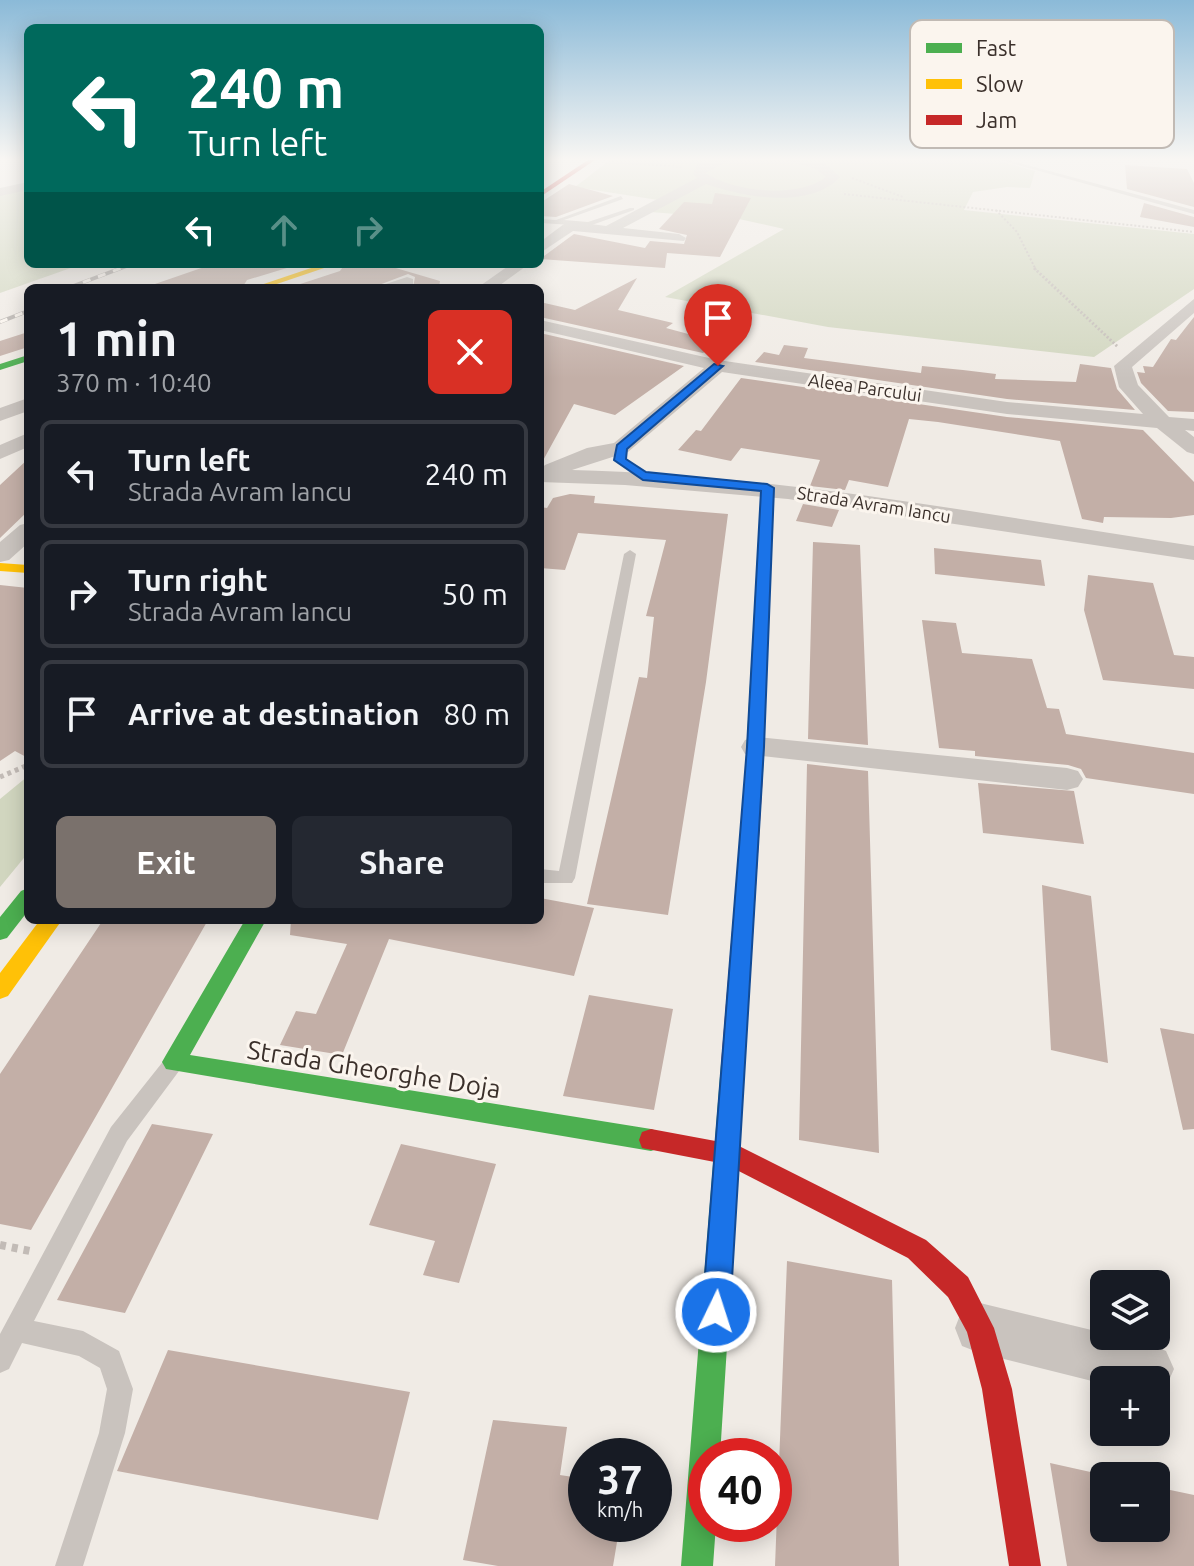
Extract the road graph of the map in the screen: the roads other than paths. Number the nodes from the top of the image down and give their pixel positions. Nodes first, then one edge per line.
1 (561, 233) edge
2 (635, 233) edge
3 (679, 238) dead end
4 (544, 246) edge
5 (319, 268) edge
6 (515, 268) edge
7 (407, 282) dead end
8 (269, 284) edge
9 (399, 284) edge
10 (491, 284) edge
11 (1194, 304) edge
12 (544, 326) edge
13 (24, 359) edge
14 (718, 366) junction
15 (0, 367) edge
16 (0, 393) edge
17 (24, 404) edge
18 (24, 406) edge
19 (0, 415) edge
20 (1164, 422) junction
21 (1194, 425) edge
22 (24, 441) edge
23 (621, 448) junction
24 (1194, 448) edge
25 (0, 453) edge
26 (544, 475) edge
27 (544, 476) edge
28 (643, 476) junction
29 (767, 488) junction
30 (24, 534) edge
31 (1194, 553) edge
32 (630, 554) dead end
33 (0, 555) edge
34 (0, 567) edge
35 (24, 569) edge
36 (756, 747) junction
37 (1067, 779) dead end
38 (544, 876) edge
39 (24, 901) edge
40 (49, 924) edge
41 (254, 924) edge
42 (0, 932) edge
43 (0, 990) edge
44 (174, 1062) junction
45 (728, 1153) junction
46 (980, 1328) junction
47 (18, 1330) junction
48 (0, 1360) edge
49 (1136, 1366) edge
50 (69, 1566) edge
51 (697, 1566) edge
52 (1025, 1566) edge

1 - 4 street
2 - 3 street
5 - 8 street
6 - 10 street
7 - 9 street
11 - 20 street
12 - 14 street, Aleea Parcului
13 - 15 street
14 - 20 street, Aleea Parcului
14 - 23 street, Strada Avram Iancu
16 - 17 street
18 - 19 street
20 - 21 street, Aleea Parcului
20 - 24 street
22 - 25 street
23 - 26 street, Strada Avram Iancu
23 - 28 street
27 - 28 street, Strada Avram Iancu
28 - 29 street, Strada Avram Iancu
29 - 31 street, Strada Avram Iancu
29 - 36 street
30 - 33 street
32 - 38 lane
34 - 35 street
36 - 37 street
36 - 45 street
39 - 42 street
40 - 43 street
41 - 44 street
44 - 45 street, Strada Gheorghe Doja
44 - 47 lane
45 - 46 street, Strada Gheorghe Doja
45 - 51 street
46 - 49 street
46 - 52 street, Strada Gheorghe Doja
47 - 48 lane
47 - 50 lane

